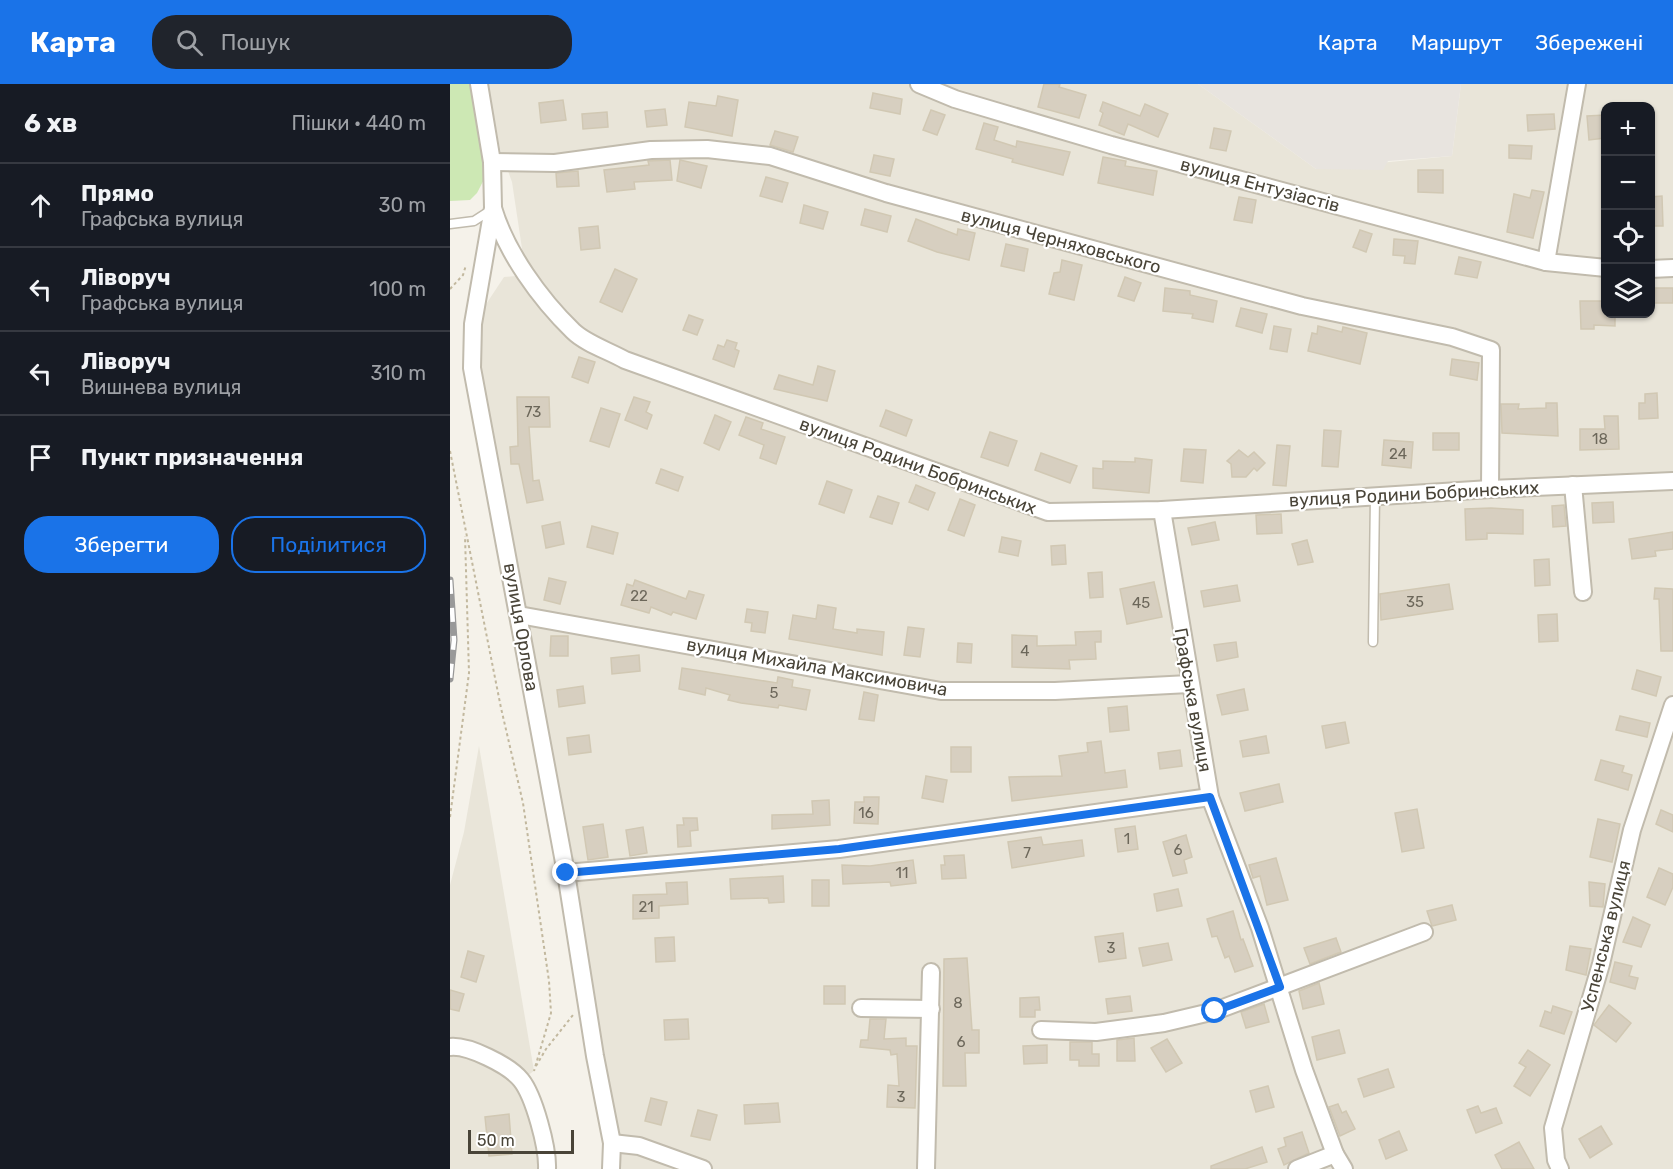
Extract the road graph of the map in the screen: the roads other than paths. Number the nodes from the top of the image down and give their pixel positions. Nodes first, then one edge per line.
1 (479, 84) edge
2 (919, 84) edge
3 (1576, 84) edge
4 (492, 162) junction
5 (493, 208) junction
6 (450, 224) edge
7 (1546, 262) junction
8 (1601, 268) edge
9 (1673, 268) edge
10 (1655, 269) edge
11 (1673, 481) edge
12 (1573, 485) junction
13 (1490, 489) junction
14 (1376, 496) junction
15 (1162, 510) junction
16 (1583, 592) dead end
17 (519, 615) junction
18 (1373, 642) dead end
19 (1189, 684) junction
20 (1673, 705) edge
21 (1667, 743) edge
22 (1210, 797) junction
23 (566, 873) junction
24 (1424, 932) dead end
25 (931, 972) dead end
26 (1280, 987) junction
27 (861, 1008) dead end
28 (931, 1009) junction
29 (1041, 1030) dead end
30 (450, 1047) edge
31 (612, 1143) junction
32 (1339, 1162) edge
33 (548, 1169) edge
34 (611, 1169) edge
35 (703, 1169) edge
36 (926, 1169) edge
37 (1297, 1169) edge
38 (1560, 1169) edge

1 - 4 street, вулиця Орлова
2 - 7 street, вулиця Ентузіастів
3 - 7 street
4 - 5 street, вулиця Орлова
4 - 13 street, вулиця Черняховського
5 - 6 lane
5 - 15 street, вулиця Родини Бобринських
5 - 17 street, вулиця Орлова
7 - 8 street, вулиця Ентузіастів
9 - 10 street
11 - 12 street, вулиця Родини Бобринських
12 - 13 street, вулиця Родини Бобринських
12 - 16 street
13 - 14 street, вулиця Родини Бобринських
14 - 15 street, вулиця Родини Бобринських
14 - 18 lane
15 - 19 street, Графська вулиця
17 - 19 street, вулиця Михайла Максимовича
17 - 23 street, вулиця Орлова
19 - 22 street, Графська вулиця
20 - 21 street, Успенська вулиця
21 - 38 street, Успенська вулиця
22 - 23 street
22 - 26 street, Графська вулиця
23 - 31 street, вулиця Орлова
24 - 26 street
25 - 28 street
26 - 29 street
26 - 32 street, Графська вулиця
27 - 28 street
28 - 36 street
30 - 33 street
31 - 34 street, вулиця Орлова
31 - 35 street
32 - 37 street

